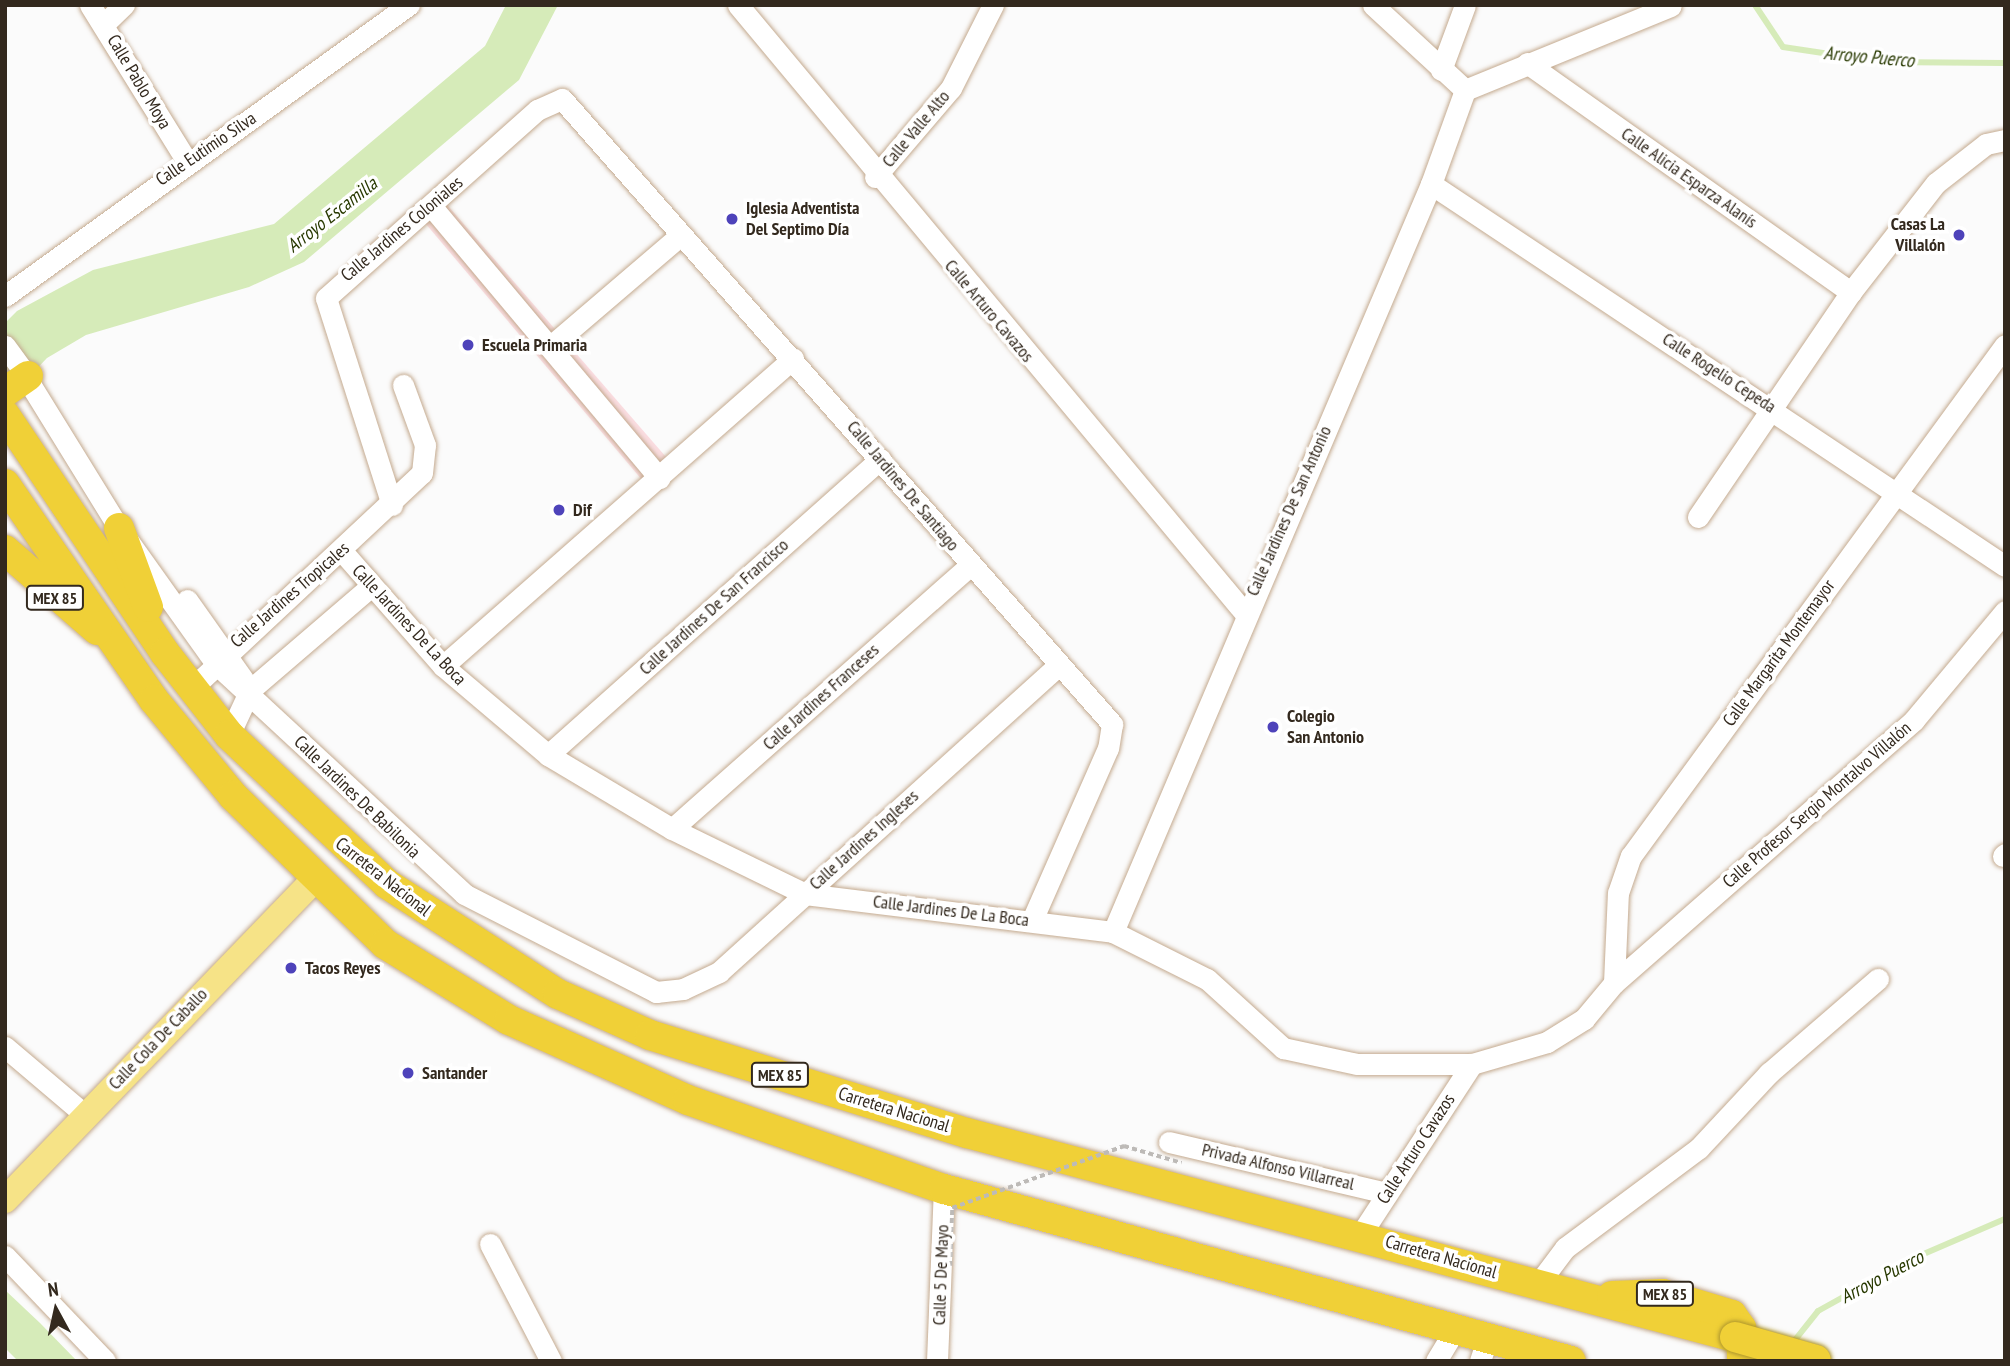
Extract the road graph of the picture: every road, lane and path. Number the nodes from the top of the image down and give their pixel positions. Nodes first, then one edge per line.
1 (90, 5) edge
2 (124, 5) edge
3 (409, 5) edge
4 (738, 5) edge
5 (993, 5) edge
6 (1373, 5) edge
7 (1465, 5) edge
8 (1671, 6) edge
9 (104, 24) junction
10 (1527, 63) junction
11 (1441, 70) junction
12 (1465, 90) junction
13 (548, 102) joint
14 (1995, 142) edge
15 (186, 160) junction
16 (875, 177) junction
17 (1431, 184) junction
18 (432, 207) junction
19 (681, 235) junction
20 (1851, 292) junction
21 (5, 296) edge
22 (552, 345) junction
23 (2005, 345) edge
24 (793, 359) junction
25 (17, 371) edge
26 (402, 385) dead end
27 (1773, 409) junction
28 (5, 415) edge
29 (880, 459) junction
30 (659, 478) junction
31 (6, 485) edge
32 (1897, 492) junction
33 (392, 505) junction
34 (1698, 517) dead end
35 (119, 528) junction
36 (5, 550) edge
37 (341, 550) junction
38 (970, 565) junction
39 (2005, 566) edge
40 (369, 588) junction
41 (2005, 611) edge
42 (1244, 612) junction
43 (110, 638) junction
44 (165, 653) junction
45 (221, 658) junction
46 (1059, 665) junction
47 (443, 666) junction
48 (191, 689) junction
49 (250, 690) junction
50 (229, 734) junction
51 (548, 755) junction
52 (673, 829) junction
53 (314, 880) junction
54 (805, 894) junction
55 (1032, 920) junction
56 (1112, 932) junction
57 (1878, 979) dead end
58 (1614, 984) junction
59 (656, 992) joint
60 (5, 1047) edge
61 (1472, 1064) junction
62 (84, 1114) junction
63 (1170, 1142) dead end
64 (1182, 1163) dead end
65 (944, 1189) junction
66 (1387, 1193) junction
67 (5, 1200) edge
68 (1361, 1234) junction
69 (490, 1244) dead end
70 (5, 1256) edge
71 (950, 1266) dead end
72 (1538, 1284) junction
73 (1455, 1329) junction
74 (1484, 1349) edge
75 (1739, 1349) edge
76 (105, 1361) edge
77 (551, 1361) edge
78 (937, 1361) edge
79 (1436, 1361) edge
80 (1571, 1361) edge
81 (1817, 1361) edge

1 - 9 street, Calle Pablo Moya
2 - 9 street
3 - 15 street, Calle Eutimio Silva
4 - 16 street, Calle Arturo Cavazos
5 - 16 street, Calle Valle Alto
6 - 11 street
7 - 11 street
8 - 10 street
9 - 15 street, Calle Pablo Moya
10 - 12 street
10 - 20 street, Calle Alicia Esparza Alanís
11 - 12 street
12 - 17 street, Calle Jardines De San Antonio
13 - 18 street, Calle Jardines Coloniales
13 - 19 street, Calle Jardines De Santiago
14 - 20 street
15 - 21 street, Calle Eutimio Silva
16 - 42 street, Calle Arturo Cavazos
17 - 27 street, Calle Rogelio Cepeda
17 - 42 street, Calle Jardines De San Antonio
18 - 22 street
18 - 33 street, Calle Jardines Coloniales
19 - 22 street
19 - 24 street, Calle Jardines De Santiago
20 - 27 street
22 - 30 street
23 - 32 street, Calle Margarita Montemayor
24 - 29 street, Calle Jardines De Santiago
24 - 30 street
25 - 35 street, MEX 85
25 - 45 street, MEX 85
26 - 33 street, Calle Jardines Tropicales
27 - 32 street, Calle Rogelio Cepeda
27 - 34 street
28 - 44 highway, Carretera Nacional / MEX 85
29 - 38 street, Calle Jardines De Santiago
29 - 51 street, Calle Jardines De San Francisco
30 - 47 street
31 - 43 highway, MEX 85
32 - 39 street, Calle Rogelio Cepeda
32 - 58 street, Calle Margarita Montemayor
33 - 37 street, Calle Jardines Tropicales
35 - 44 highway, MEX 85
35 - 45 street
36 - 43 highway, MEX 85
37 - 40 street, Calle Jardines De La Boca
37 - 45 street, Calle Jardines Tropicales
38 - 46 street, Calle Jardines De Santiago
38 - 52 street, Calle Jardines Franceses
40 - 47 street, Calle Jardines De La Boca
40 - 49 street
41 - 58 street, Calle Profesor Sergio Montalvo Villalón
42 - 56 street, Calle Jardines De San Antonio
43 - 53 highway, MEX 85
44 - 48 highway, Carretera Nacional / MEX 85
45 - 48 street, Calle Jardines Tropicales
45 - 49 street, Calle Jardines De Babilonia
46 - 54 street, Calle Jardines Ingleses
46 - 55 street, Calle Jardines De Santiago
47 - 51 street, Calle Jardines De La Boca
48 - 50 highway, Carretera Nacional / MEX 85
49 - 50 street
49 - 59 street, Calle Jardines De Babilonia
50 - 68 highway, Carretera Nacional / MEX 85
51 - 52 street, Calle Jardines De La Boca
52 - 54 street, Calle Jardines De La Boca
53 - 62 main road, Calle Cola De Caballo
53 - 65 highway, MEX 85
54 - 55 street, Calle Jardines De La Boca
54 - 59 street, Calle Jardines Ingleses
55 - 56 street, Calle Jardines De La Boca
56 - 61 street, Calle Jardines De La Boca
57 - 72 street
58 - 61 street, Calle Jardines De La Boca
60 - 62 street
61 - 66 street, Calle Arturo Cavazos
62 - 67 main road, Calle Cola De Caballo
63 - 66 street, Privada Alfonso Villarreal
64 - 71 path, bridge
65 - 73 highway, MEX 85
65 - 78 street, Calle 5 De Mayo
66 - 68 street, Calle Arturo Cavazos
68 - 72 highway, Carretera Nacional / MEX 85
69 - 77 street
70 - 76 street
72 - 75 highway, Carretera Nacional / MEX 85
73 - 74 highway, MEX 85
73 - 79 street
74 - 80 highway, MEX 85
75 - 81 highway, Carretera Nacional / MEX 85, bridge

